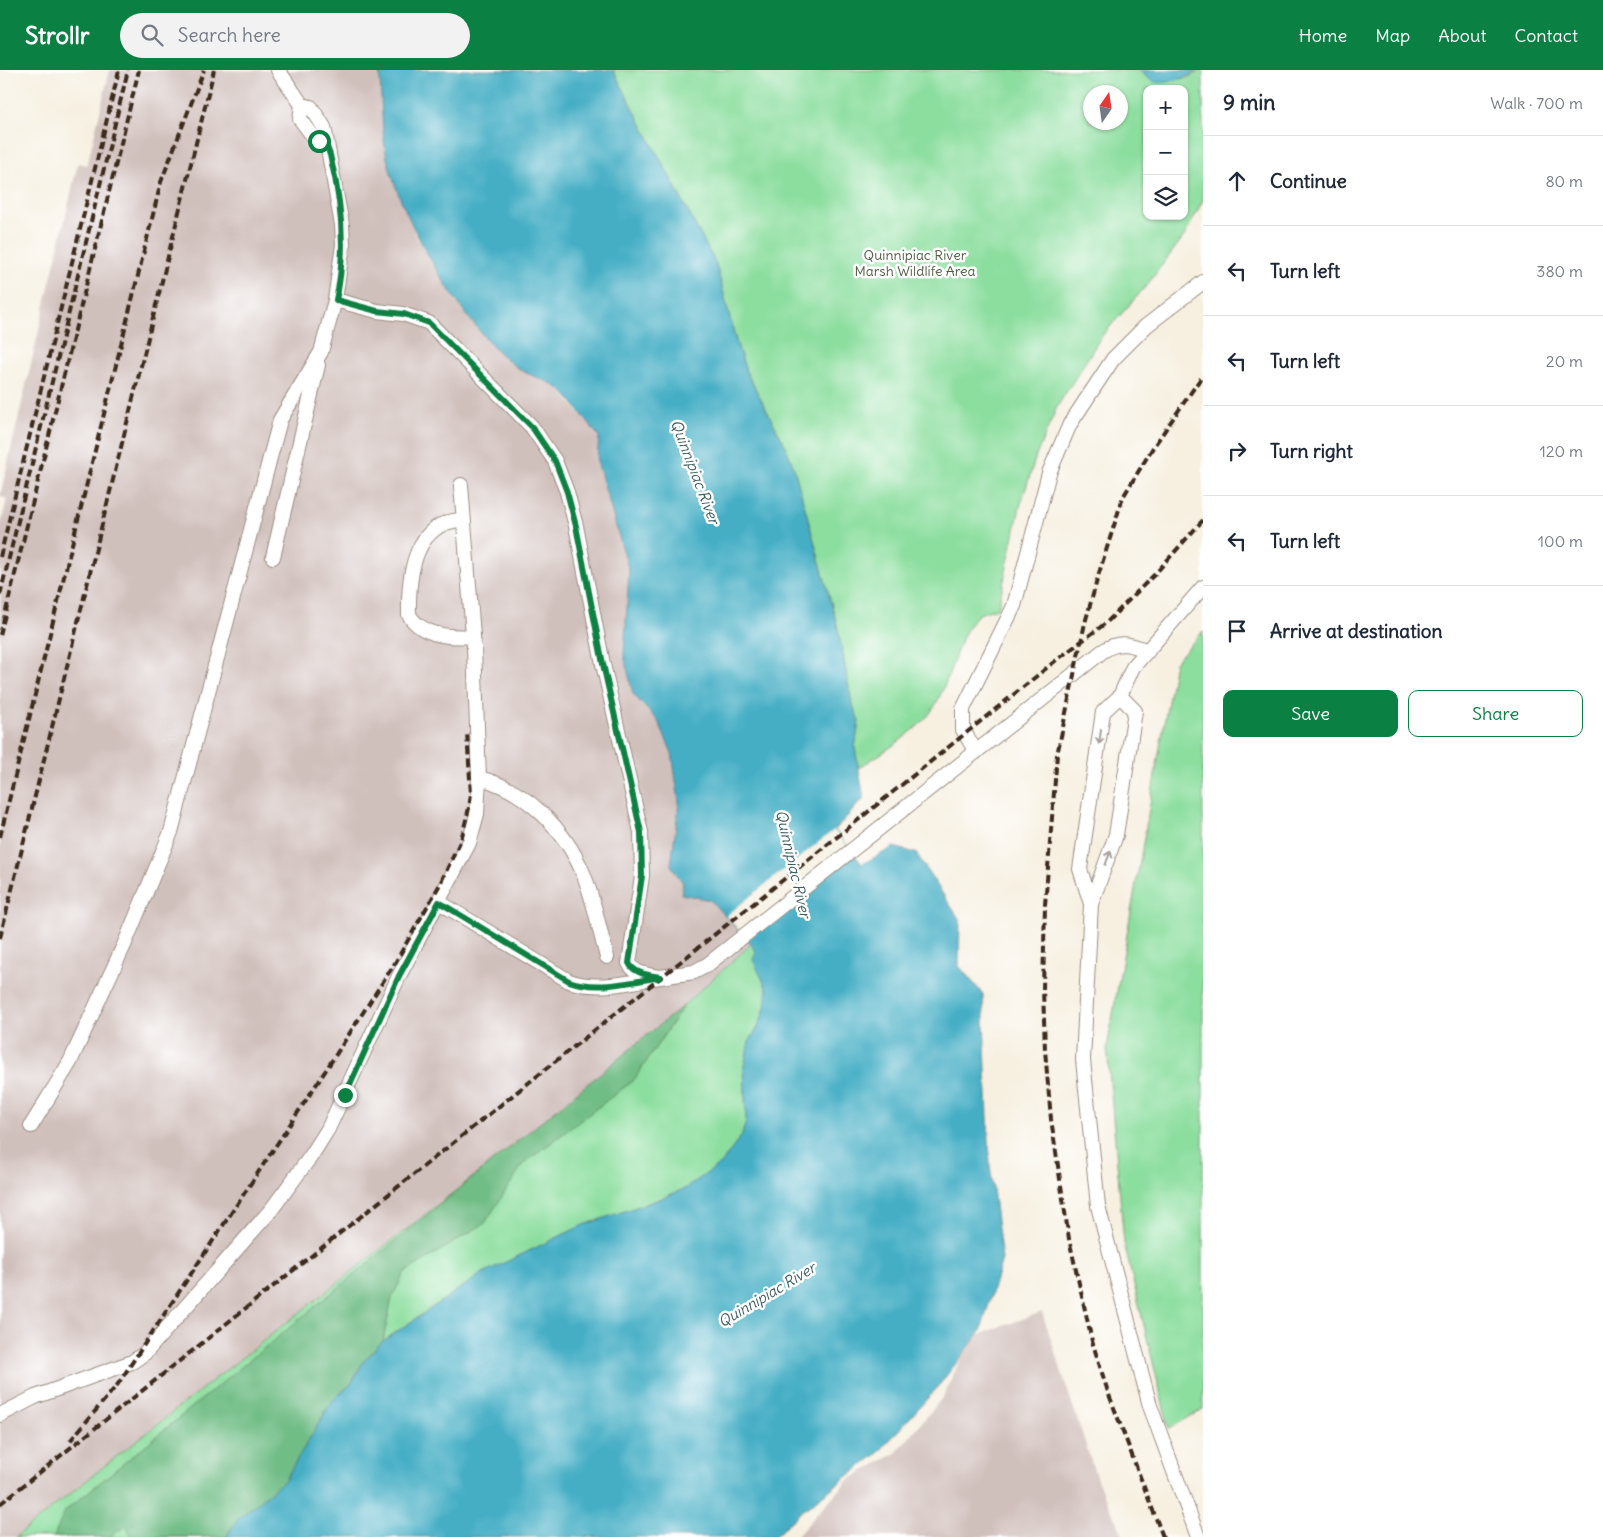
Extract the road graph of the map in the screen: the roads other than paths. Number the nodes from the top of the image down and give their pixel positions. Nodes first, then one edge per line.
1 (278, 70) edge
2 (1203, 282) edge
3 (336, 300) junction
4 (321, 352) junction
5 (461, 485) dead end
6 (463, 520) junction
7 (273, 557) dead end
8 (1203, 586) edge
9 (473, 636) junction
10 (1148, 651) junction
11 (1120, 696) junction
12 (976, 752) junction
13 (479, 778) junction
14 (439, 902) junction
15 (1090, 904) junction
16 (607, 957) dead end
17 (660, 977) junction
18 (31, 1126) dead end
19 (0, 1415) edge
20 (1198, 1537) edge

1 - 3 lane
2 - 12 lane
3 - 4 lane
3 - 17 lane
4 - 7 lane
4 - 18 lane
5 - 6 lane
6 - 9 lane
6 - 9 lane
8 - 10 lane
9 - 13 lane
10 - 11 lane
10 - 12 lane
11 -> 15 lane
15 -> 11 lane
12 - 17 lane
13 - 14 lane
13 - 16 lane
14 - 17 lane
14 - 19 lane
15 - 20 lane

